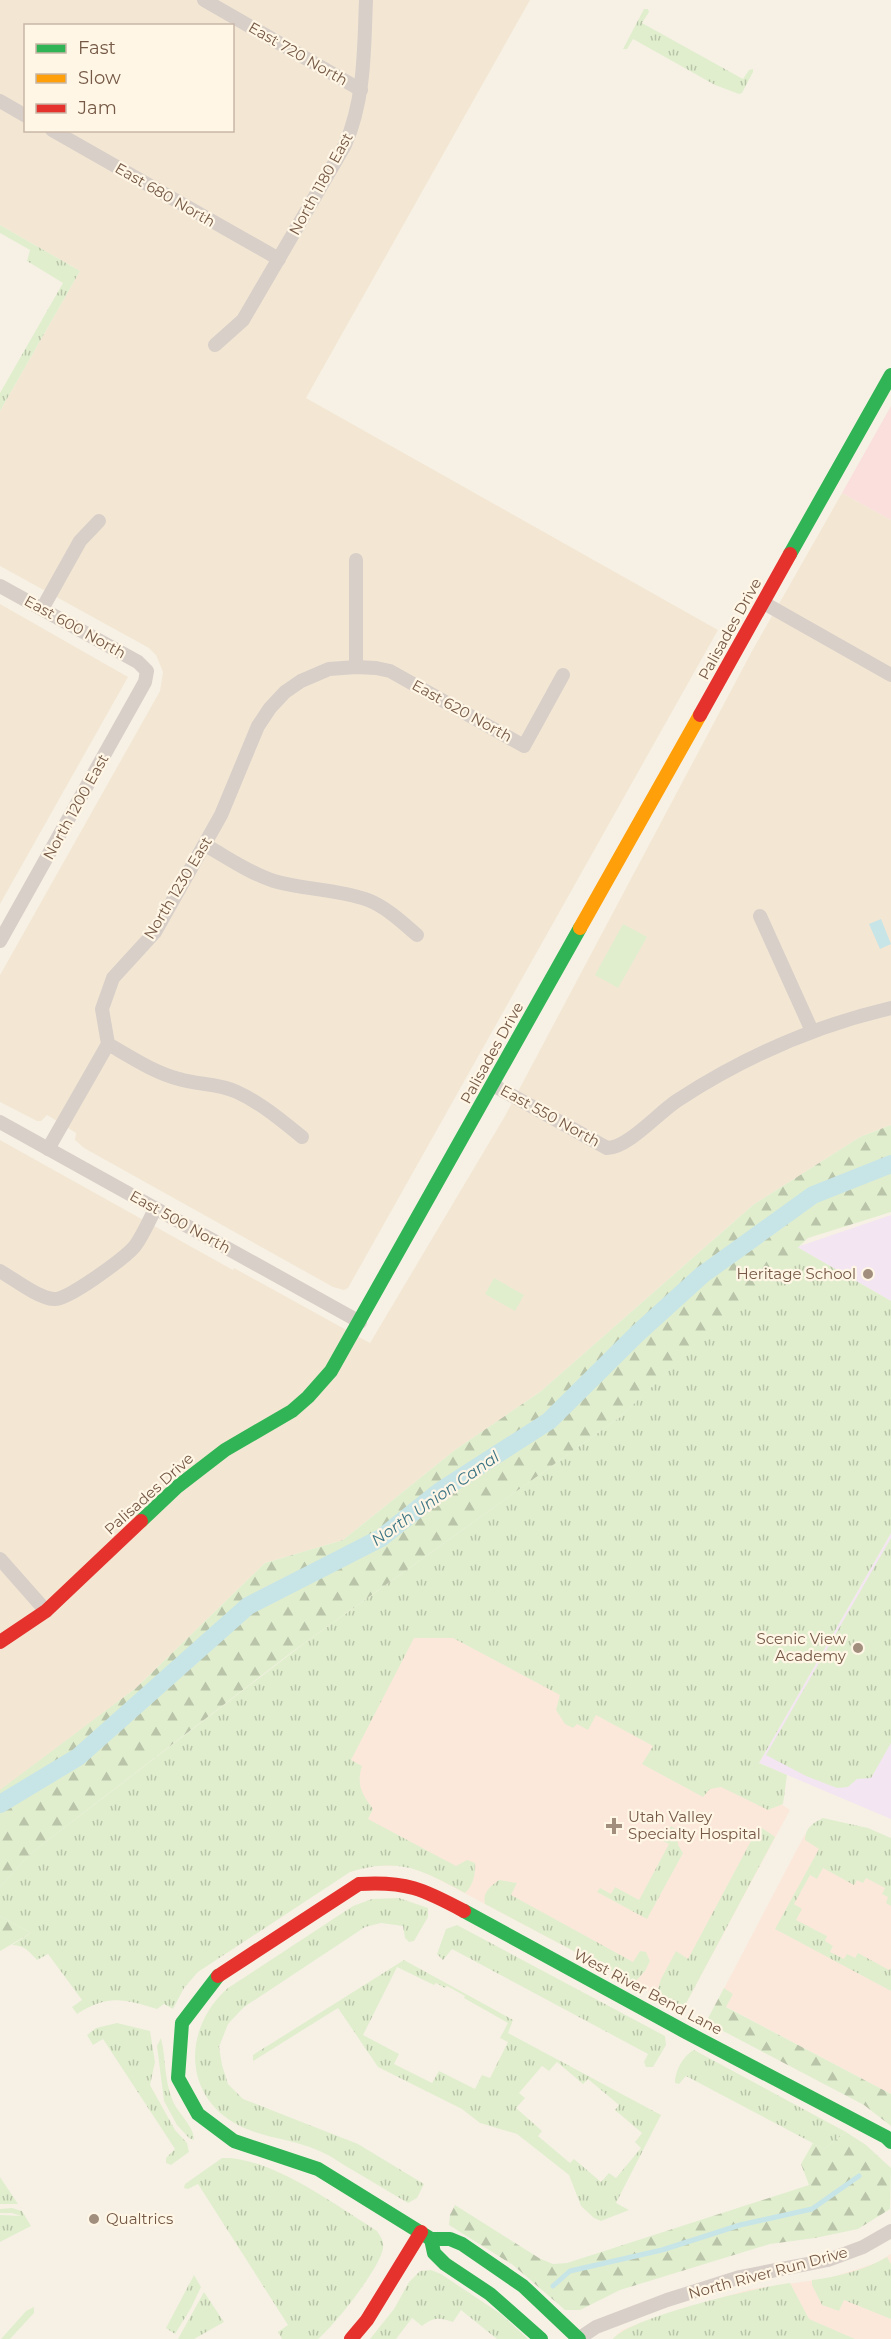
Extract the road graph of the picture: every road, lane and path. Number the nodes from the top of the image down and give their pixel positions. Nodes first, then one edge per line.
1 (204, 0) edge
2 (366, 0) edge
3 (361, 90) junction
4 (0, 101) edge
5 (24, 115) edge
6 (56, 132) edge
7 (279, 259) junction
8 (215, 345) dead end
9 (891, 375) edge
10 (99, 521) dead end
11 (356, 560) dead end
12 (0, 586) edge
13 (764, 603) junction
14 (42, 609) junction
15 (356, 667) junction
16 (147, 671) joint
17 (563, 675) dead end
18 (891, 675) edge
19 (205, 845) junction
20 (760, 916) dead end
21 (417, 934) dead end
22 (0, 941) edge
23 (891, 1008) edge
24 (812, 1031) junction
25 (108, 1044) junction
26 (493, 1085) junction
27 (0, 1122) edge
28 (302, 1137) dead end
29 (48, 1149) junction
30 (155, 1209) junction
31 (0, 1271) edge
32 (360, 1322) junction
33 (0, 1559) edge
34 (46, 1611) junction
35 (0, 1642) edge
36 (891, 2142) edge
37 (891, 2231) edge
38 (426, 2236) junction
39 (351, 2339) edge
40 (541, 2339) edge
41 (578, 2339) edge

1 - 3 street, East 720 North
2 - 3 street, North 1180 East
3 - 7 street, North 1180 East
4 - 5 street
6 - 7 street, East 680 North
7 - 8 street, North 1180 East
9 - 13 street, Palisades Drive
10 - 14 street
11 - 15 street
12 - 14 street, East 600 North
13 - 18 street
13 - 26 street, Palisades Drive
14 - 16 street, East 600 North
15 - 17 street, East 620 North
15 - 19 street, North 1230 East
16 - 22 street, North 1200 East
19 - 21 street
19 - 25 street, North 1230 East
20 - 24 street
23 - 24 street
24 - 26 street, East 550 North
25 - 28 street
25 - 29 street
26 - 32 street, Palisades Drive
27 - 29 street, East 500 North
29 - 30 street, East 500 North
30 - 31 street
30 - 32 street, East 500 North
32 - 34 street, Palisades Drive
33 - 34 street
34 - 35 street, Palisades Drive
36 - 38 street, West River Bend Lane
37 - 41 street, North River Run Drive
38 - 39 street
38 - 40 street
38 - 41 street

